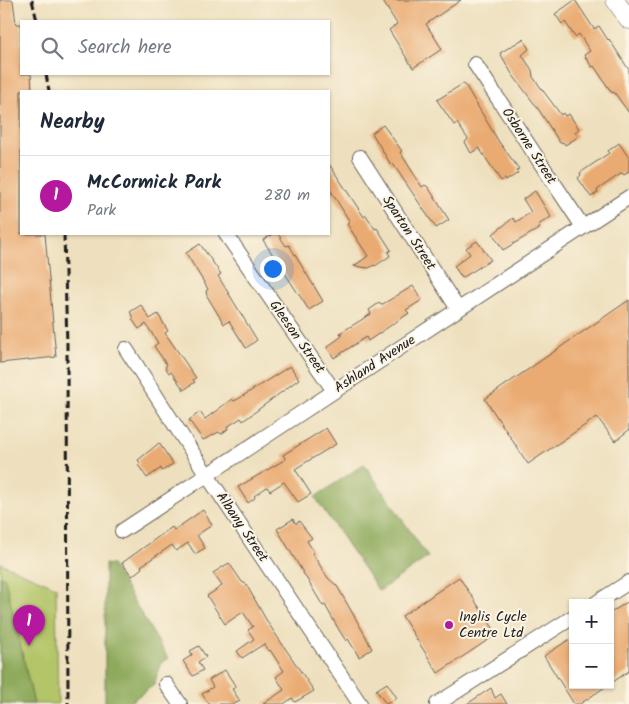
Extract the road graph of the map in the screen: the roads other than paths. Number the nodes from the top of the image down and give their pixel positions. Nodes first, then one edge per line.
1 (615, 0) edge
2 (629, 20) edge
3 (476, 64) dead end
4 (360, 158) dead end
5 (629, 197) edge
6 (583, 227) junction
7 (227, 235) edge
8 (458, 309) junction
9 (126, 349) dead end
10 (334, 391) junction
11 (207, 475) junction
12 (122, 531) dead end
13 (629, 582) edge
14 (602, 599) edge
15 (569, 621) edge
16 (166, 684) dead end
17 (180, 704) edge
18 (360, 704) edge
19 (437, 704) edge

1 - 2 main road
3 - 6 street, Osborne Street
4 - 8 street, Sparton Street
5 - 6 street, Ashland Avenue
6 - 8 street, Ashland Avenue
7 - 10 street, Gleeson Street
8 - 10 street, Ashland Avenue
9 - 11 street, Albany Street
10 - 11 street, Ashland Avenue
11 - 12 street, Ashland Avenue
11 - 18 street, Albany Street
13 - 14 street
15 - 19 street
16 - 17 street

